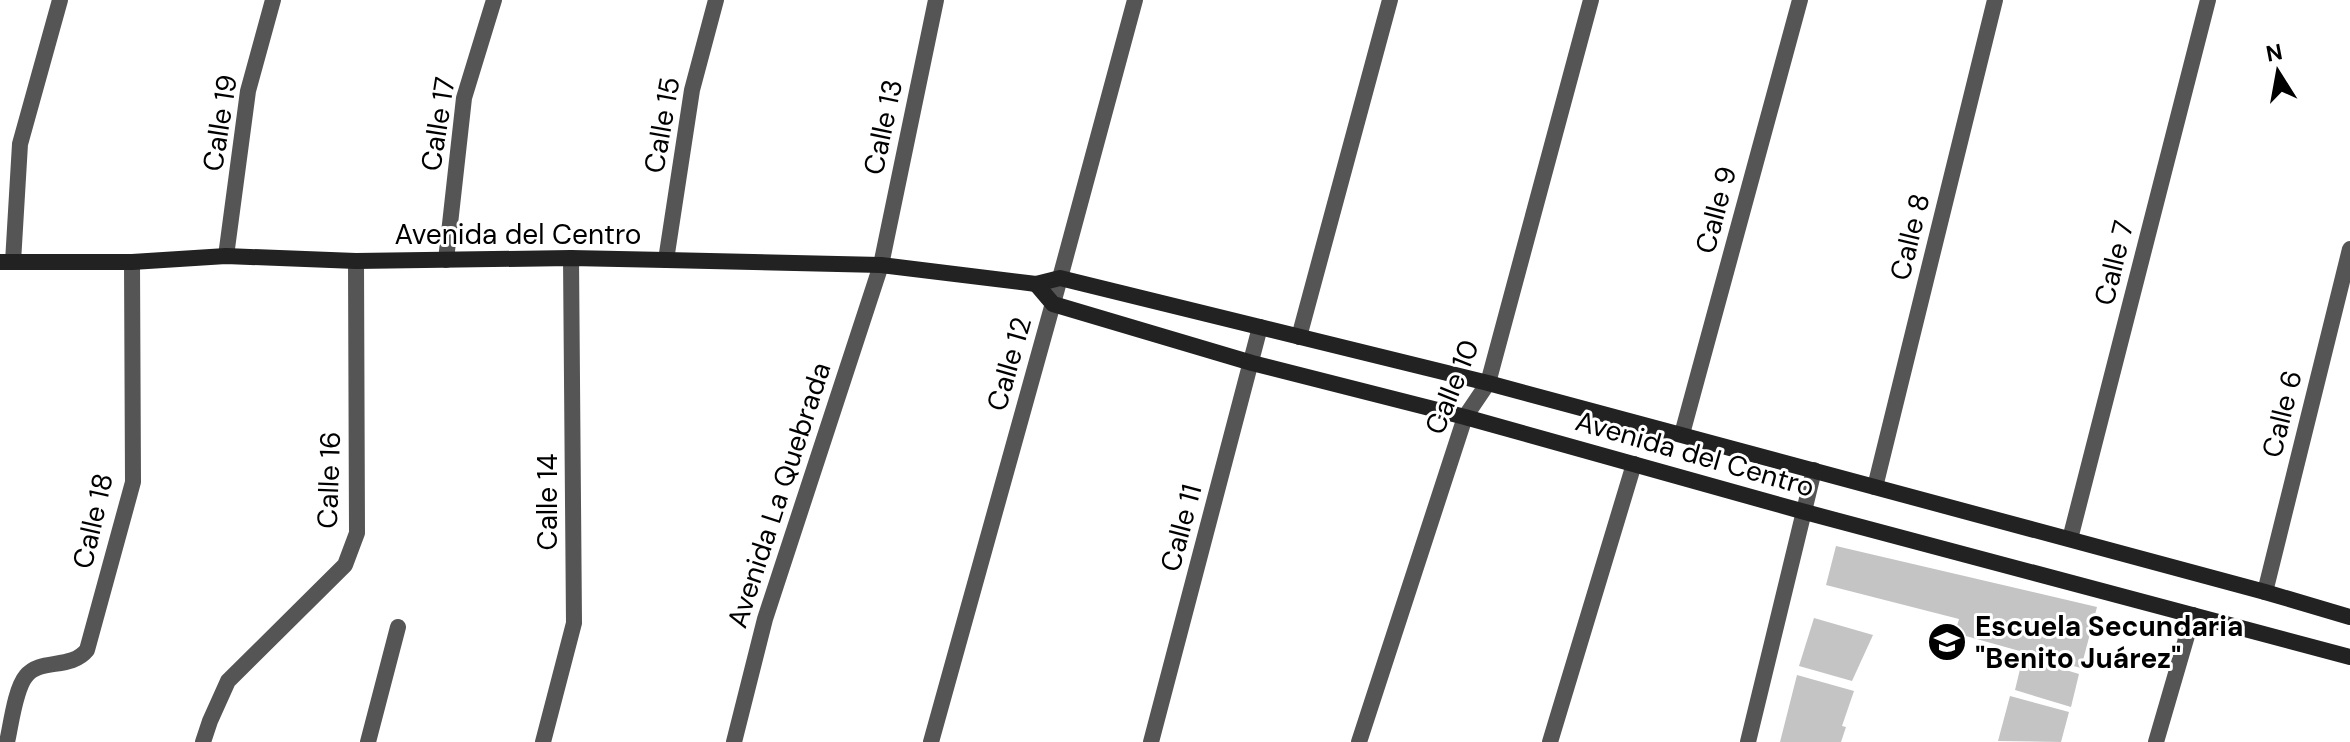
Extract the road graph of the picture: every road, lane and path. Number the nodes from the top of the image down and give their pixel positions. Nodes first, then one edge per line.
1 (60, 0) edge
2 (273, 0) edge
3 (494, 0) edge
4 (716, 0) edge
5 (936, 0) edge
6 (1135, 0) edge
7 (1390, 0) edge
8 (1591, 0) edge
9 (1800, 0) edge
10 (1995, 0) edge
11 (2208, 0) edge
12 (2350, 249) edge
13 (226, 256) junction
14 (571, 258) junction
15 (446, 260) junction
16 (666, 260) junction
17 (356, 261) junction
18 (6, 262) edge
19 (132, 262) junction
20 (881, 265) junction
21 (1060, 278) junction
22 (1036, 284) junction
23 (1053, 304) junction
24 (1260, 327) junction
25 (1299, 337) junction
26 (1252, 363) junction
27 (1488, 383) junction
28 (1465, 417) junction
29 (1682, 434) junction
30 (1634, 464) junction
31 (1814, 470) junction
32 (1875, 487) junction
33 (1805, 512) junction
34 (2070, 539) junction
35 (2265, 592) junction
36 (2193, 615) junction
37 (2350, 617) edge
38 (398, 627) dead end
39 (2350, 657) edge
40 (7, 742) edge
41 (203, 742) edge
42 (368, 742) edge
43 (543, 742) edge
44 (734, 742) edge
45 (931, 742) edge
46 (1151, 742) edge
47 (1359, 742) edge
48 (1550, 742) edge
49 (1748, 742) edge
50 (2156, 742) edge

1 - 18 street
2 - 13 street, Calle 19
3 - 15 street, Calle 17
4 - 16 street, Calle 15
5 - 20 street, Calle 13
6 - 21 street, Calle 12
7 - 25 street
8 - 27 street, Calle 10
9 - 29 street, Calle 9
10 - 32 street, Calle 8
11 - 34 street, Calle 7
12 - 35 street, Calle 6
13 - 17 street, Avenida del Centro
13 - 19 street, Avenida del Centro
14 - 15 street, Avenida del Centro
14 - 16 street, Avenida del Centro
14 - 43 street, Calle 14
15 - 17 street, Avenida del Centro
16 - 20 street, Avenida del Centro
17 - 41 street, Calle 16
18 - 19 street, Avenida del Centro
19 - 40 street, Calle 18
20 - 22 street, Avenida del Centro
20 - 44 street, Avenida La Quebrada
21 - 22 street, Avenida del Centro
21 - 23 street, Calle 12
21 - 24 street, Avenida del Centro
22 - 23 street
23 - 26 street, Avenida del Centro
23 - 45 street, Calle 12
24 - 25 street, Avenida del Centro
24 - 26 street, Calle 11
25 - 27 street, Avenida del Centro
26 - 28 street, Avenida del Centro
26 - 46 street, Calle 11
27 - 28 street, Calle 10
27 - 29 street, Avenida del Centro
28 - 30 street, Avenida del Centro
28 - 47 street, Calle 10
29 - 31 street, Avenida del Centro
30 - 33 street, Avenida del Centro
30 - 48 street
31 - 32 street, Avenida del Centro
31 - 33 street
32 - 34 street, Avenida del Centro
33 - 36 street, Avenida del Centro
33 - 49 street
34 - 35 street, Avenida del Centro
35 - 37 street, Avenida del Centro
36 - 39 street, Avenida del Centro
36 - 50 street
38 - 42 street

